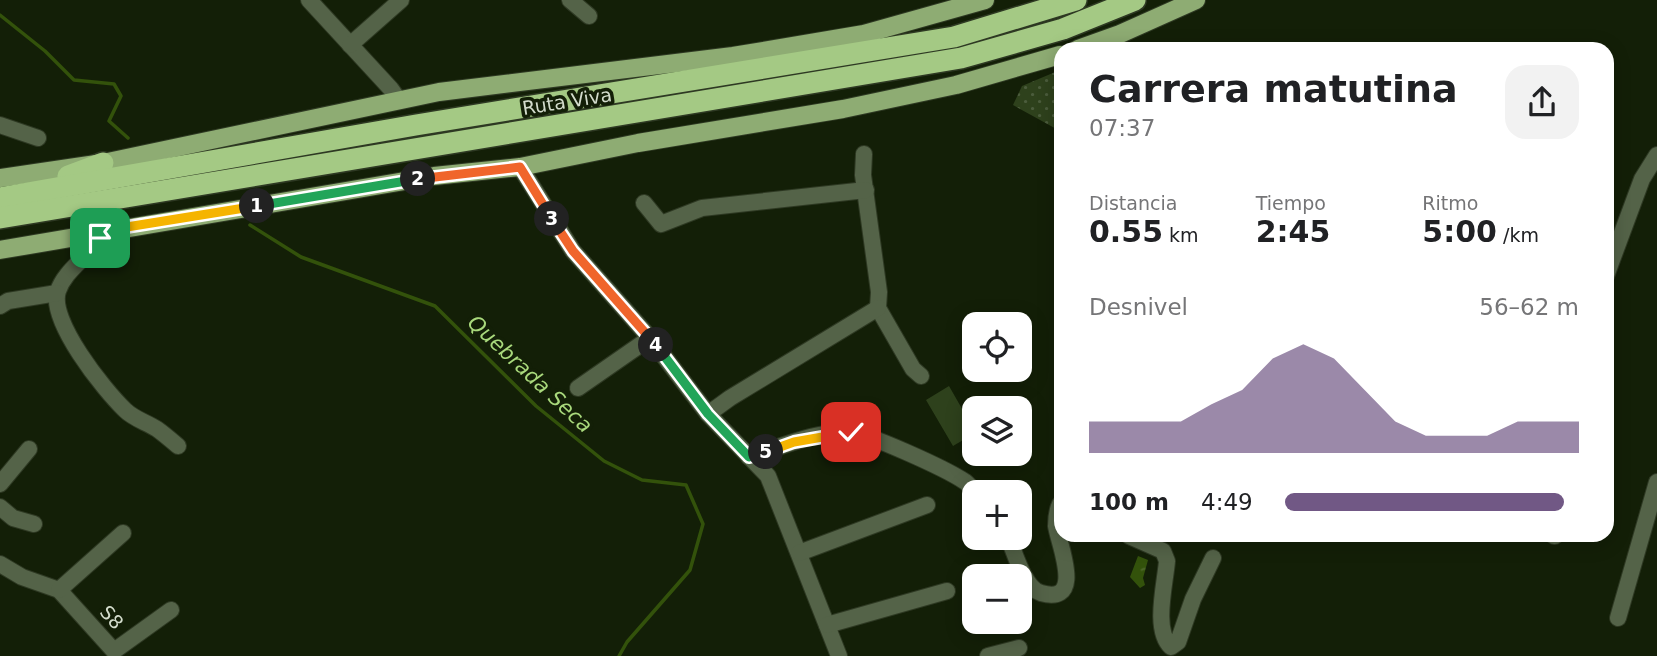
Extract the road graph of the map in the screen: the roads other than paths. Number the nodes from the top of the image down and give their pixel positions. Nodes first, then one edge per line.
1 (309, 0) edge
2 (401, 0) edge
3 (570, 0) edge
4 (985, 0) edge
5 (1076, 0) edge
6 (1135, 0) edge
7 (1196, 0) edge
8 (589, 16) dead end
9 (1098, 42) edge
10 (350, 45) junction
11 (1054, 57) edge
12 (398, 99) junction
13 (0, 125) edge
14 (38, 138) dead end
15 (864, 154) dead end
16 (1657, 155) edge
17 (103, 163) junction
18 (520, 167) junction
19 (0, 178) edge
20 (866, 190) junction
21 (8, 196) edge
22 (644, 203) dead end
23 (0, 218) edge
24 (102, 231) junction
25 (0, 250) edge
26 (1614, 255) edge
27 (57, 293) junction
28 (0, 306) edge
29 (878, 308) junction
30 (650, 338) junction
31 (921, 376) dead end
32 (579, 388) dead end
33 (708, 414) junction
34 (178, 446) dead end
35 (29, 449) dead end
36 (749, 457) junction
37 (962, 480) edge
38 (1657, 482) edge
39 (0, 484) edge
40 (927, 505) dead end
41 (0, 507) edge
42 (34, 524) dead end
43 (123, 533) dead end
44 (1060, 542) edge
45 (1143, 542) edge
46 (1013, 550) edge
47 (799, 553) junction
48 (1213, 558) dead end
49 (0, 564) edge
50 (59, 590) junction
51 (947, 591) dead end
52 (171, 610) dead end
53 (1618, 618) dead end
54 (827, 625) junction
55 (1018, 648) dead end
56 (839, 656) edge
57 (988, 656) edge

1 - 10 street
2 - 10 street
3 - 8 street
4 - 12 main road, Ruta Viva
5 - 21 highway, Ruta Viva
6 - 23 highway, Ruta Viva
7 - 9 main road
10 - 12 street
11 - 18 main road
12 - 17 main road, Ruta Viva
13 - 14 street
15 - 20 street
16 - 26 street
17 - 19 main road, Ruta Viva
17 - 21 highway
18 - 24 main road
18 - 30 street
20 - 22 street
20 - 29 street
24 - 25 main road
24 - 27 street
27 - 28 street
27 - 34 street
29 - 31 street
29 - 33 street
30 - 32 street
30 - 33 street
33 - 36 street
35 - 39 street
36 - 37 street
36 - 47 street
38 - 53 street
40 - 47 street
41 - 42 street
43 - 50 street
44 - 46 street
45 - 48 street
47 - 54 street
49 - 50 street, S8
50 - 52 street, S8
51 - 54 street
54 - 56 street
55 - 57 street

